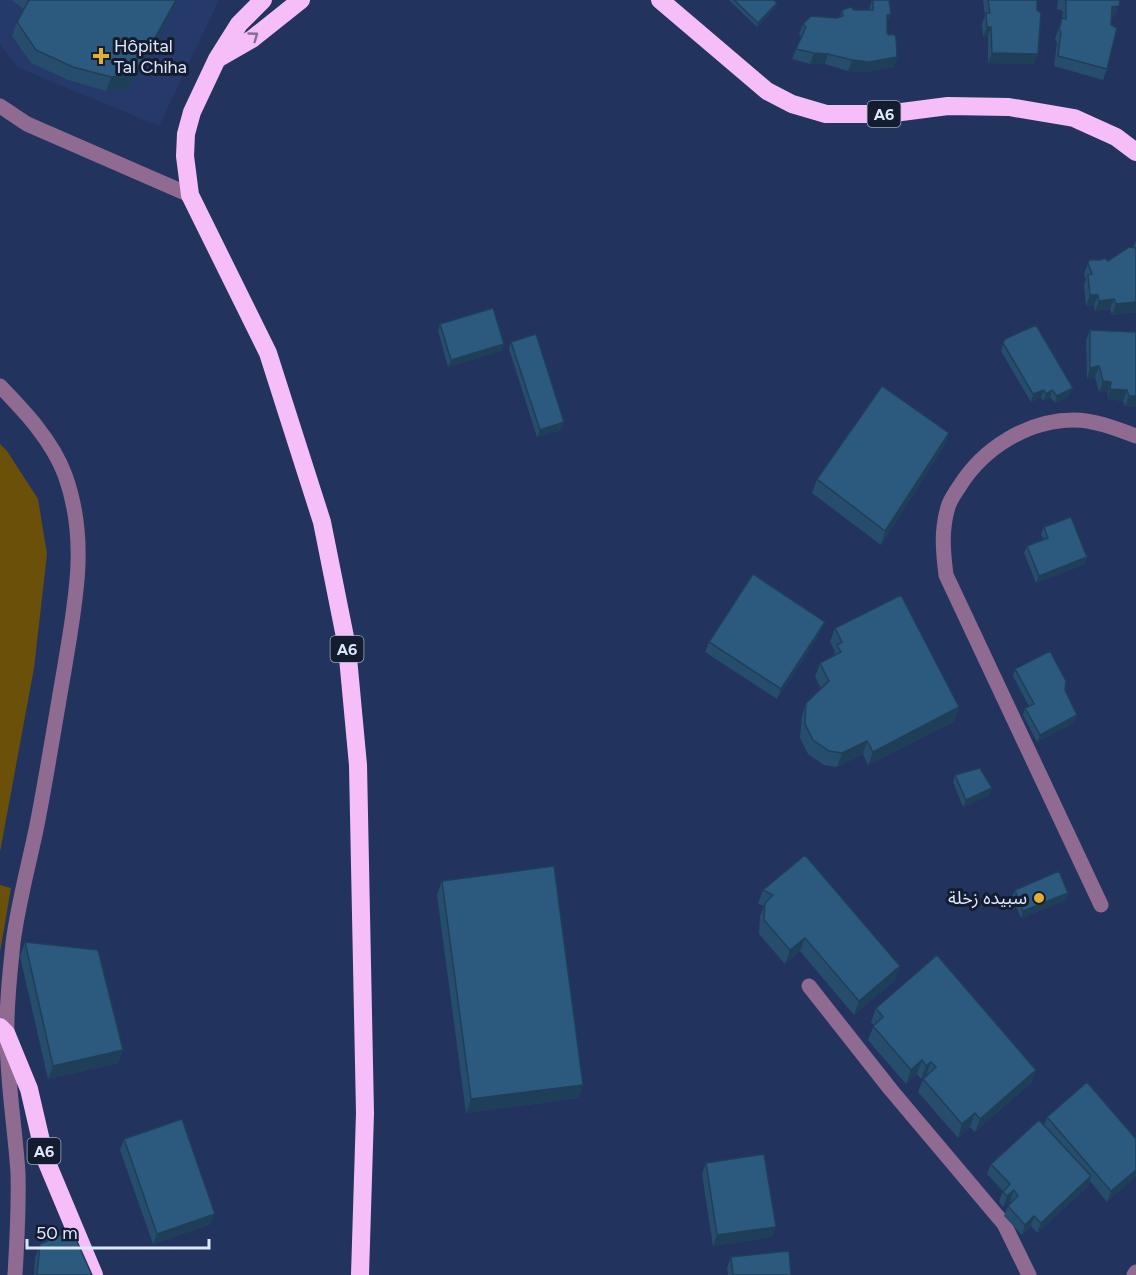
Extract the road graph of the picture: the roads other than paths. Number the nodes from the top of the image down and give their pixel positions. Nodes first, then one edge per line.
1 (263, 0) edge
2 (660, 0) edge
3 (291, 3) edge
4 (217, 59) junction
5 (0, 106) edge
6 (1136, 153) edge
7 (190, 195) junction
8 (0, 386) edge
9 (1136, 436) edge
10 (1101, 905) dead end
11 (809, 986) dead end
12 (3, 1030) edge
13 (15, 1275) edge
14 (94, 1275) edge
15 (360, 1275) edge
16 (1029, 1275) edge

1 - 4 highway, A6
2 - 6 highway, A6
4 -> 3 highway
4 - 7 highway, A6
5 - 7 street
7 - 15 highway, A6
8 - 12 street
9 - 10 street
11 - 16 street
12 - 13 street
12 - 14 highway, A6

